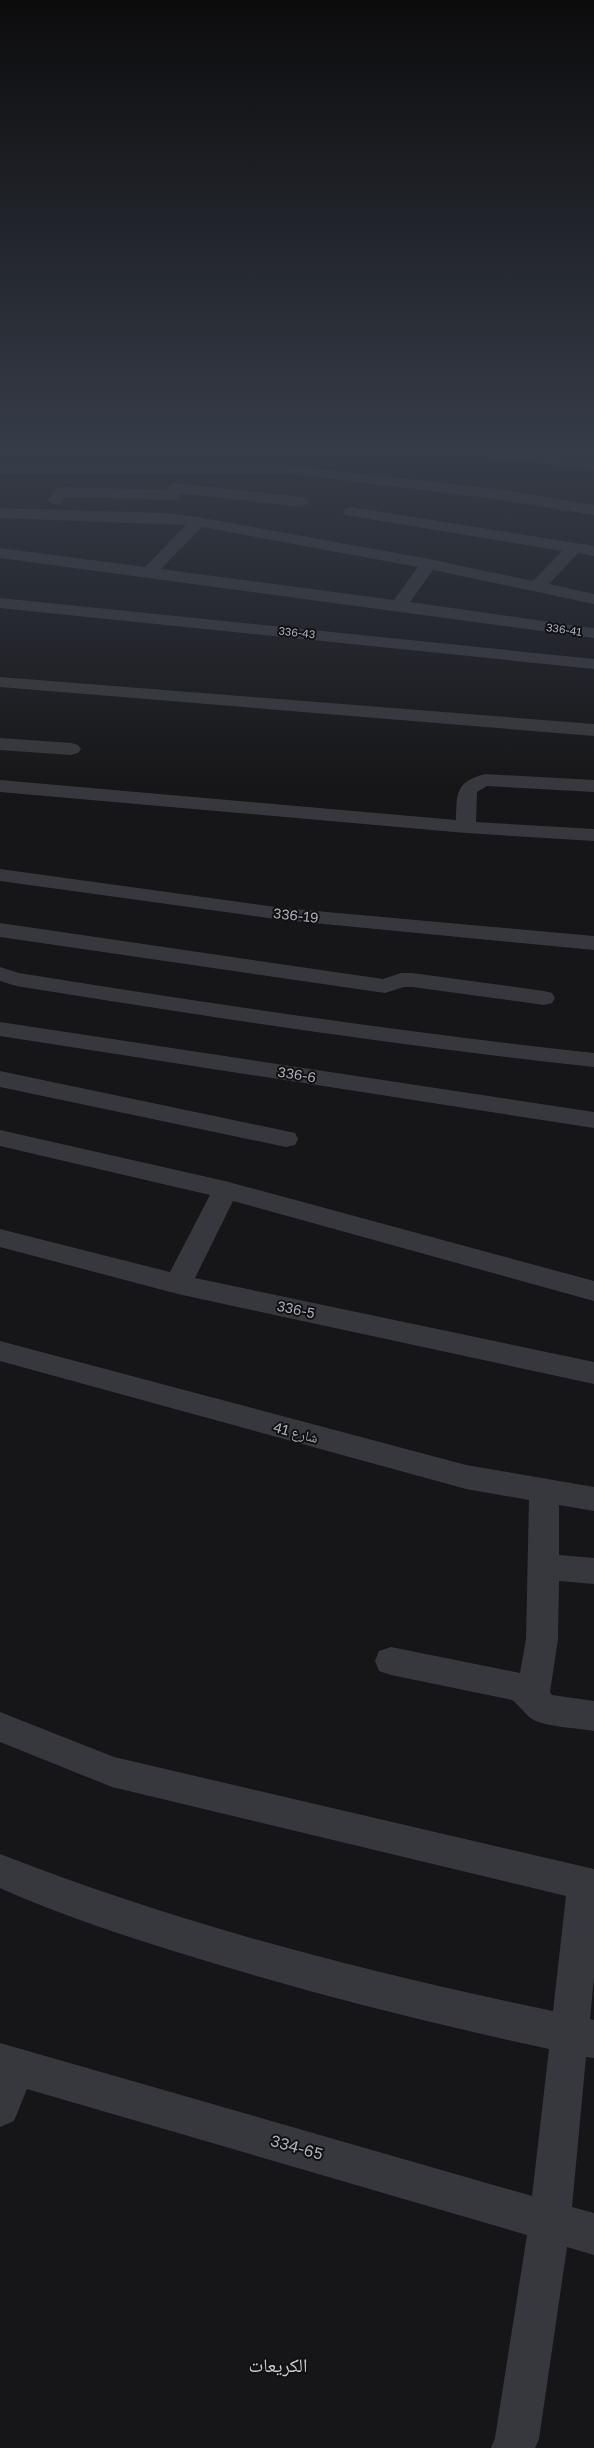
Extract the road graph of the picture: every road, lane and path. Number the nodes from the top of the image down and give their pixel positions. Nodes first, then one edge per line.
1 (49, 560) edge
2 (161, 560) edge
3 (408, 560) edge
4 (562, 560) edge
5 (429, 564) junction
6 (148, 573) junction
7 (247, 587) junction
8 (537, 587) junction
9 (594, 599) edge
10 (0, 603) edge
11 (400, 604) junction
12 (220, 624) junction
13 (593, 631) edge
14 (587, 663) edge
15 (0, 682) edge
16 (594, 730) edge
17 (0, 744) edge
18 (72, 749) dead end
19 (0, 786) edge
20 (594, 786) edge
21 (466, 827) junction
22 (594, 835) edge
23 (0, 875) edge
24 (0, 930) edge
25 (594, 943) edge
26 (0, 974) edge
27 (544, 998) dead end
28 (0, 1029) edge
29 (594, 1060) edge
30 (0, 1079) edge
31 (594, 1120) edge
32 (0, 1138) edge
33 (286, 1139) dead end
34 (226, 1190) junction
35 (0, 1238) edge
36 (178, 1284) junction
37 (594, 1291) edge
38 (0, 1351) edge
39 (594, 1373) edge
40 (544, 1490) junction
41 (594, 1499) edge
42 (543, 1567) junction
43 (594, 1572) edge
44 (391, 1661) dead end
45 (533, 1696) junction
46 (594, 1716) edge
47 (0, 1727) edge
48 (0, 1871) edge
49 (590, 1885) edge
50 (582, 2036) edge
51 (8, 2064) edge
52 (0, 2107) edge
53 (550, 2219) junction
54 (594, 2234) edge
55 (513, 2448) edge

1 - 6 street, 336-41
2 - 6 street
3 - 5 street
4 - 8 street
5 - 8 street
5 - 11 street
6 - 7 street, 336-41
7 - 11 street, 336-41
7 - 12 street
8 - 9 street
10 - 12 street, 336-43
11 - 13 street, 336-41
12 - 14 street, 336-43
13 - 14 street
15 - 16 street
17 - 18 street
19 - 21 street
20 - 21 street
21 - 22 street
23 - 25 street, 336-19
24 - 27 street
26 - 29 street
28 - 31 street, 336-6
30 - 33 street
32 - 34 street
34 - 36 street
34 - 37 street
35 - 36 street, 336-5
36 - 39 street, 336-5
38 - 40 street, شارع 41
40 - 41 street, شارع 41
40 - 42 street
42 - 43 street
42 - 45 street
44 - 45 street
45 - 46 street
47 - 49 street
48 - 50 street
49 - 50 street
50 - 53 street
51 - 52 street
51 - 53 street, 334-65
53 - 54 street, 334-65
53 - 55 street

